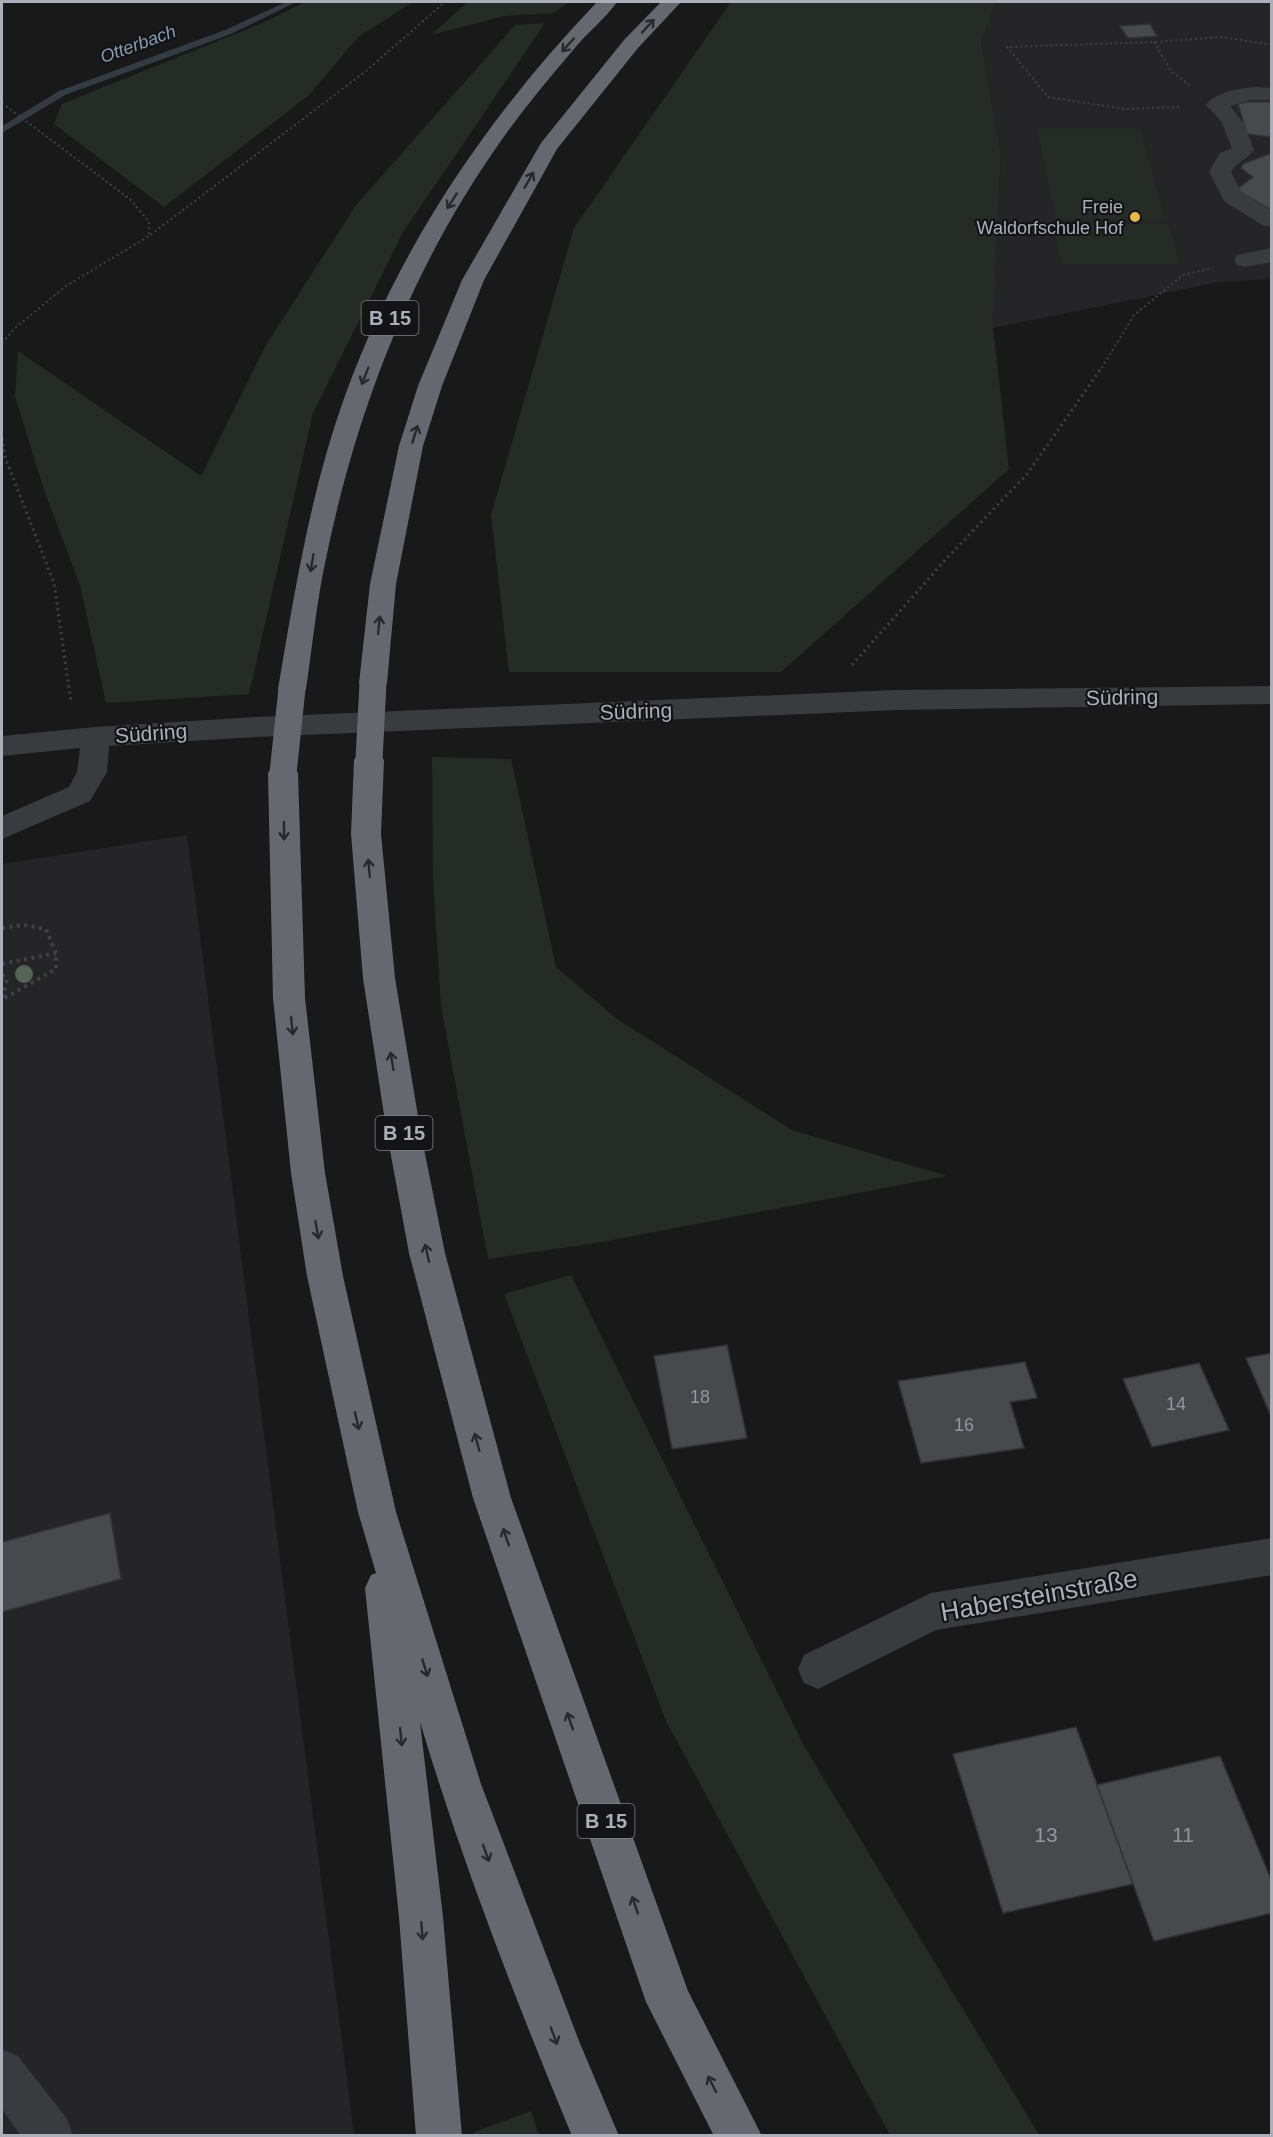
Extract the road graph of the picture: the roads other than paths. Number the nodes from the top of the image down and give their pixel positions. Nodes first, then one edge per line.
1 (607, 2) edge
2 (671, 2) edge
3 (1272, 94) edge
4 (1272, 220) edge
5 (1272, 255) edge
6 (1245, 260) road end
7 (1272, 695) edge
8 (82, 738) junction
9 (2, 747) edge
10 (2, 828) edge
11 (377, 1512) junction
12 (1272, 1556) edge
13 (818, 1669) dead end
14 (2, 2072) edge
15 (50, 2136) edge
16 (439, 2136) edge
17 (596, 2136) edge
18 (739, 2136) edge

1 -> 11 highway, B 15, bridge
18 -> 2 highway, B 15, bridge
3 - 4 street
5 - 6 street
7 - 8 street, Südring
8 - 9 street, Südring
8 - 10 street
11 -> 16 highway, B 15
11 -> 17 highway, B 15
12 - 13 street, Habersteinstraße
14 - 15 street

